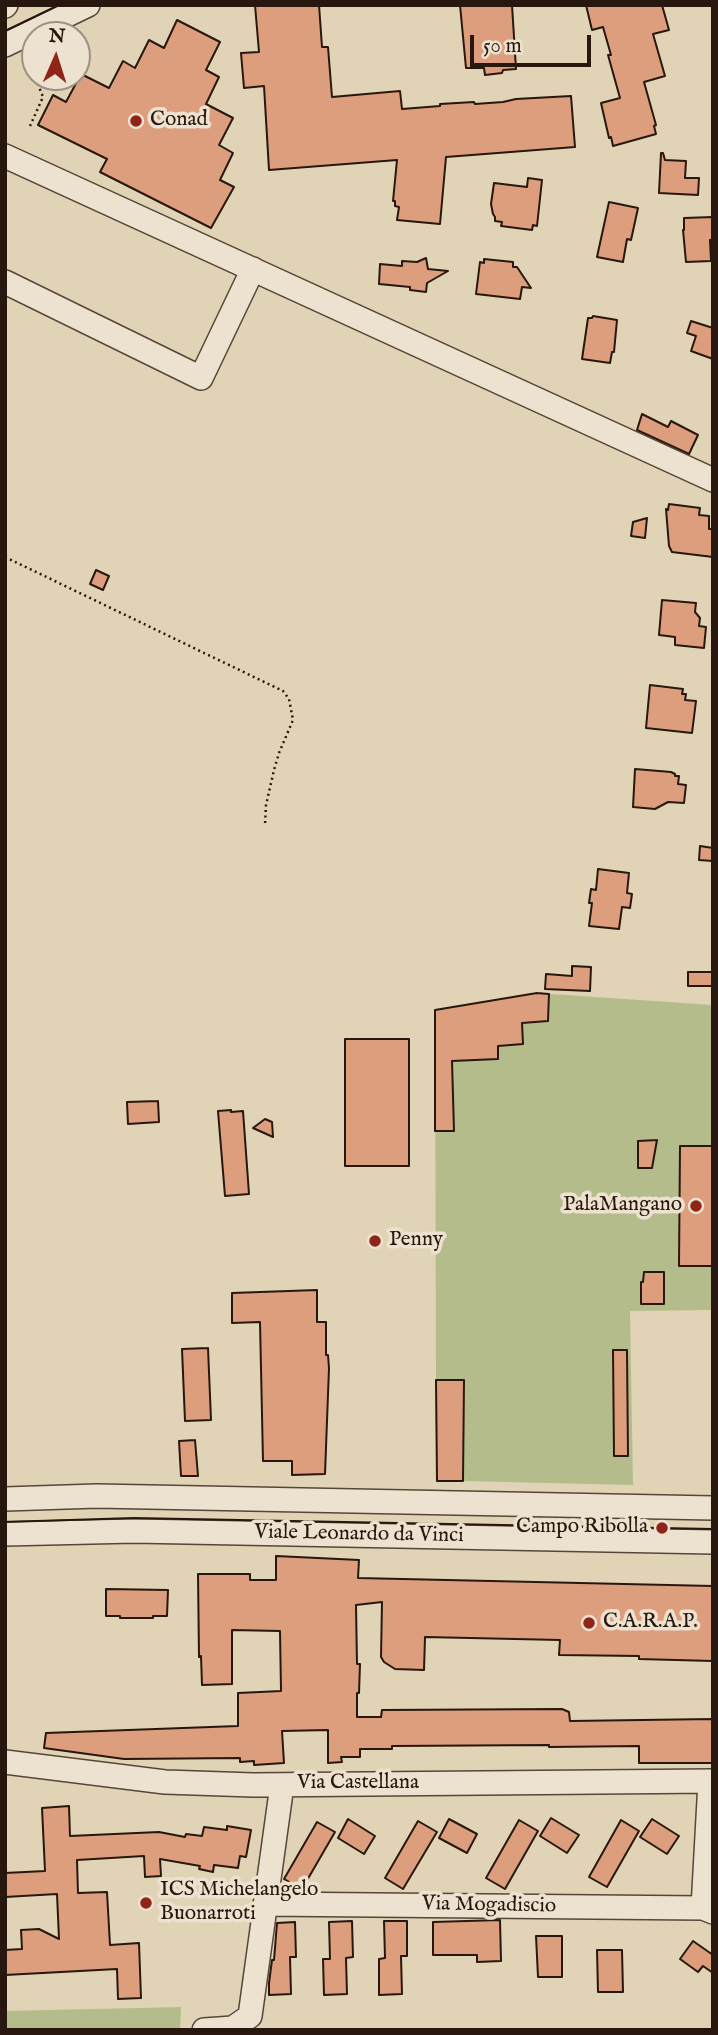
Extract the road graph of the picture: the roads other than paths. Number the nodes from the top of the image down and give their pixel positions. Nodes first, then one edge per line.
1 (88, 5) edge
2 (5, 45) edge
3 (5, 156) edge
4 (253, 269) junction
5 (5, 282) edge
6 (713, 480) edge
7 (236, 1498) junction
8 (5, 1499) edge
9 (713, 1508) edge
10 (235, 1532) junction
11 (5, 1534) edge
12 (713, 1542) edge
13 (5, 1762) edge
14 (712, 1782) edge
15 (282, 1785) junction
16 (265, 1904) junction
17 (708, 1910) edge
18 (204, 2030) edge

1 - 2 street
3 - 4 street
4 - 5 street
4 - 6 street
7 - 8 street, Viale Leonardo da Vinci
7 - 9 street, Viale Leonardo da Vinci
7 - 10 street
10 - 11 street, Viale Leonardo da Vinci
10 - 12 street, Viale Leonardo da Vinci
13 - 15 street, Via Castellana
14 - 15 street, Via Castellana
14 - 17 street
15 - 16 street
16 - 17 street, Via Mogadiscio
16 - 18 street

